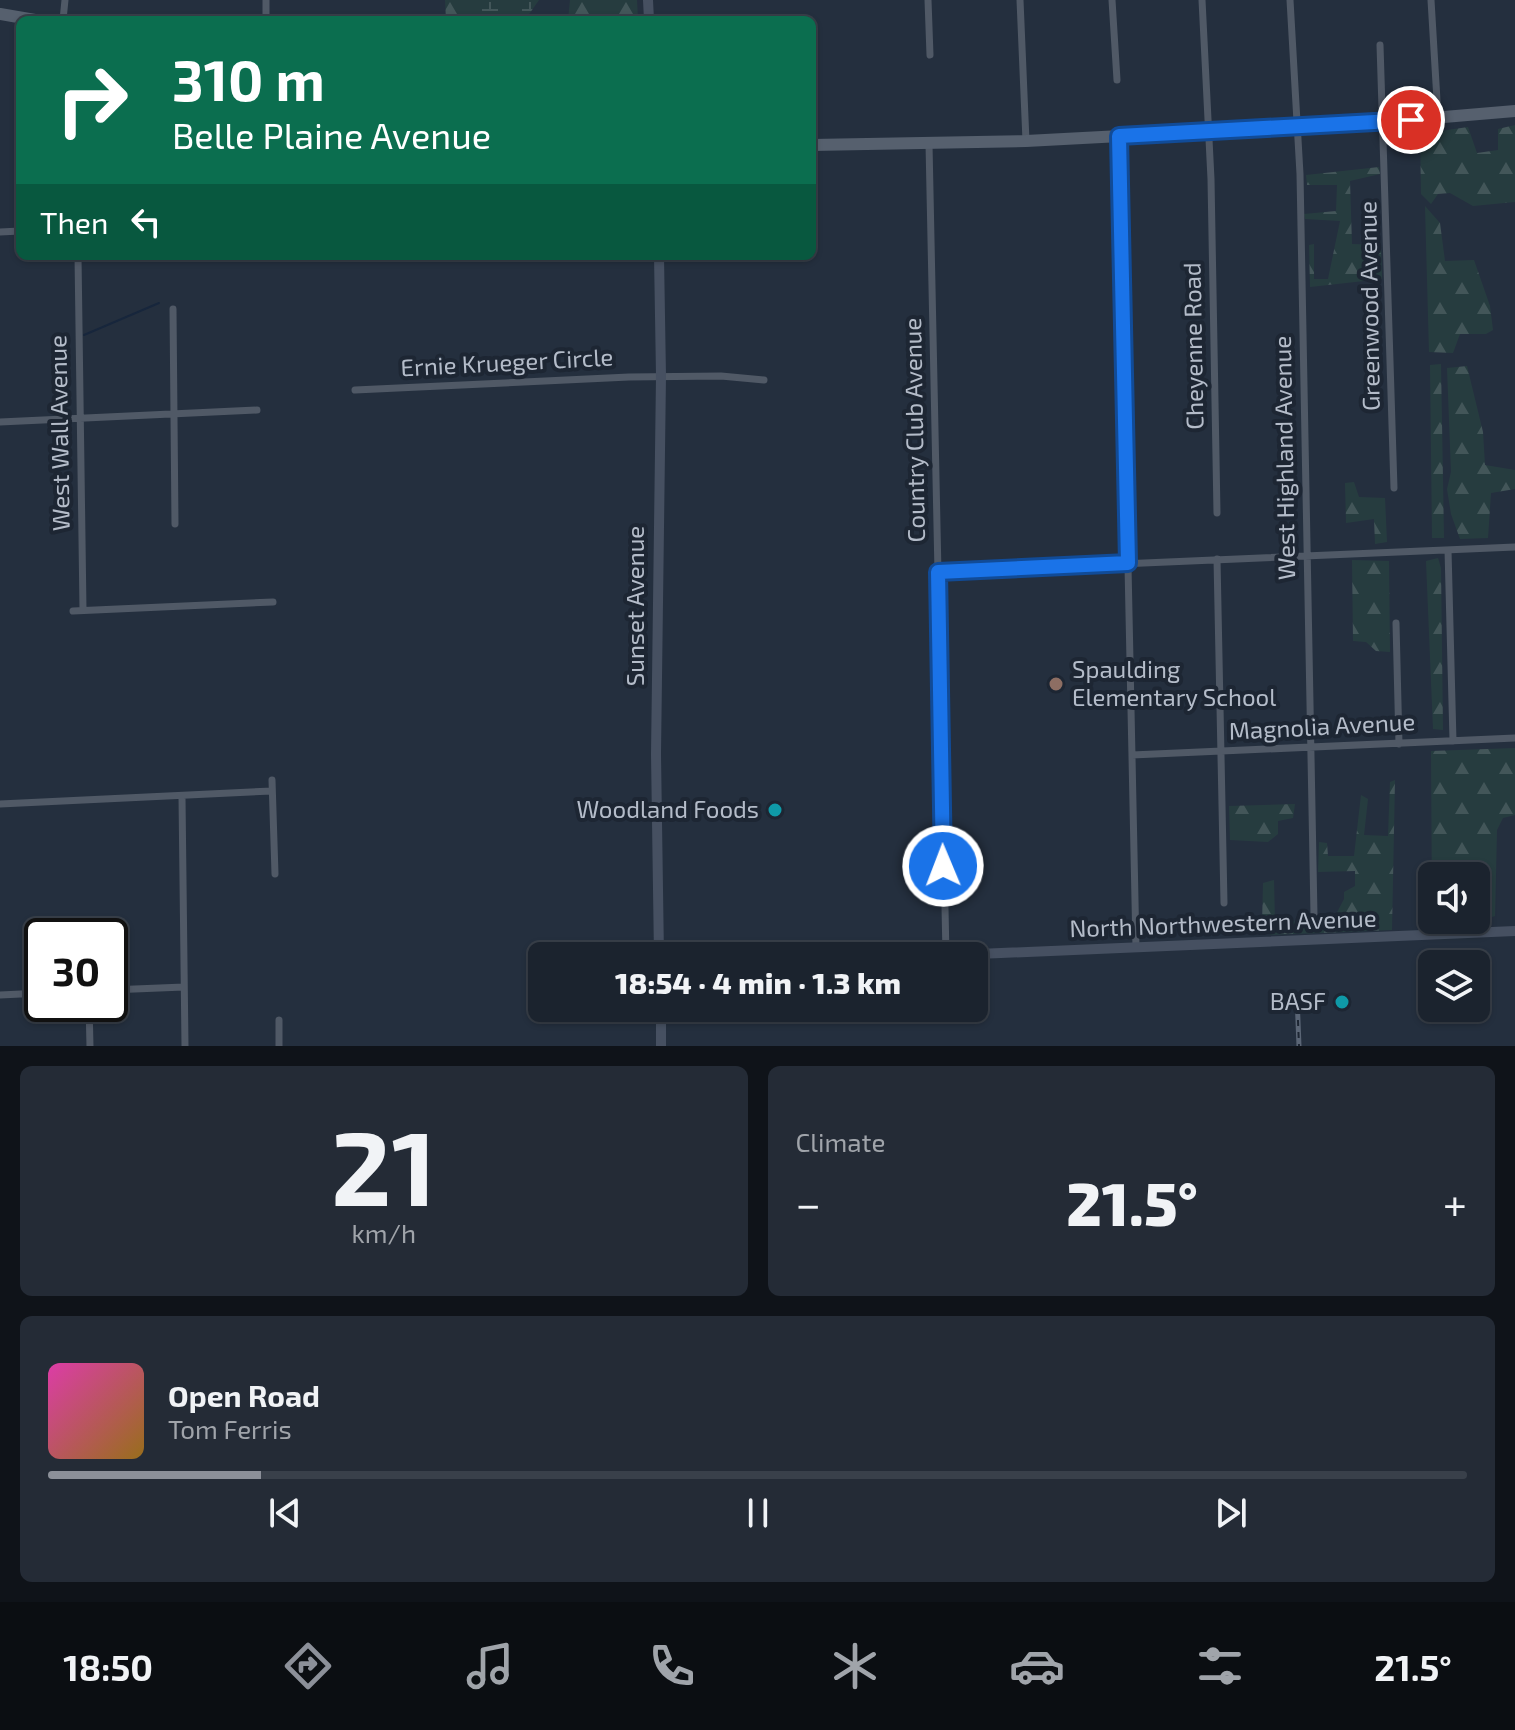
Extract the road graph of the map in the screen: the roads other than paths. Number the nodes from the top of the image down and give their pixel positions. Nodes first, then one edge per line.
1 (928, 0) edge
2 (1020, 0) edge
3 (1112, 0) edge
4 (1202, 0) edge
5 (1290, 0) edge
6 (1431, 0) edge
7 (1380, 45) dead end
8 (930, 55) dead end
9 (1117, 80) dead end
10 (1515, 111) edge
11 (1438, 118) junction
12 (1385, 122) junction
13 (1297, 127) junction
14 (1208, 132) junction
15 (1119, 136) junction
16 (1026, 141) junction
17 (929, 144) junction
18 (816, 145) edge
19 (78, 260) edge
20 (659, 260) edge
21 (173, 309) dead end
22 (661, 376) junction
23 (764, 380) dead end
24 (355, 390) dead end
25 (257, 410) dead end
26 (174, 413) junction
27 (81, 418) junction
28 (0, 422) edge
29 (1394, 488) dead end
30 (1217, 513) dead end
31 (175, 524) dead end
32 (1515, 547) edge
33 (1448, 550) junction
34 (1307, 555) junction
35 (1217, 559) junction
36 (1128, 563) junction
37 (938, 572) junction
38 (273, 602) dead end
39 (83, 610) junction
40 (73, 611) dead end
41 (1396, 623) dead end
42 (1515, 738) edge
43 (1453, 741) junction
44 (1399, 744) junction
45 (1311, 748) junction
46 (1222, 752) junction
47 (1132, 755) junction
48 (272, 780) dead end
49 (272, 791) junction
50 (182, 797) junction
51 (0, 804) edge
52 (275, 874) dead end
53 (1224, 903) dead end
54 (1314, 915) dead end
55 (1515, 931) edge
56 (659, 942) edge
57 (946, 942) edge
58 (1136, 948) junction
59 (988, 953) edge
60 (184, 987) junction
61 (128, 989) edge
62 (24, 994) edge
63 (0, 995) edge
64 (279, 1020) dead end
65 (89, 1022) edge
66 (661, 1022) edge
67 (90, 1046) edge
68 (185, 1046) edge
69 (279, 1046) edge
70 (661, 1046) edge

1 - 8 street
2 - 16 street
3 - 9 street
4 - 14 street, Cheyenne Road
5 - 13 street, West Highland Avenue
6 - 11 street
7 - 12 street, Greenwood Avenue
10 - 11 main road
11 - 12 main road
12 - 13 main road
12 - 29 street, Greenwood Avenue
13 - 14 main road
13 - 34 street, West Highland Avenue
14 - 15 main road
14 - 30 street, Cheyenne Road
15 - 16 main road
15 - 36 street
16 - 17 main road
17 - 18 main road
17 - 37 street, Country Club Avenue
19 - 27 street, West Wall Avenue
20 - 22 street, Sunset Avenue
21 - 26 street
22 - 23 street, Ernie Krueger Circle
22 - 24 street, Ernie Krueger Circle
22 - 56 street, Sunset Avenue
25 - 26 street
26 - 27 street
26 - 31 street
27 - 28 street
27 - 39 street, West Wall Avenue
32 - 33 street
33 - 34 street
33 - 43 street
34 - 35 street
34 - 45 street, West Highland Avenue
35 - 36 street
35 - 46 street
36 - 37 street
36 - 47 street
37 - 57 street, Country Club Avenue
38 - 39 street
39 - 40 street
41 - 44 street
42 - 43 street, Magnolia Avenue
43 - 44 street, Magnolia Avenue
44 - 45 street, Magnolia Avenue
45 - 46 street, Magnolia Avenue
45 - 54 street, West Highland Avenue
46 - 47 street, Magnolia Avenue
46 - 53 street
47 - 58 street
48 - 49 street
49 - 50 street
49 - 52 street
50 - 51 street
50 - 60 street
55 - 58 street, North Northwestern Avenue
58 - 59 street, North Northwestern Avenue
60 - 61 street
60 - 68 street
62 - 63 street
64 - 69 street
65 - 67 street
66 - 70 street

